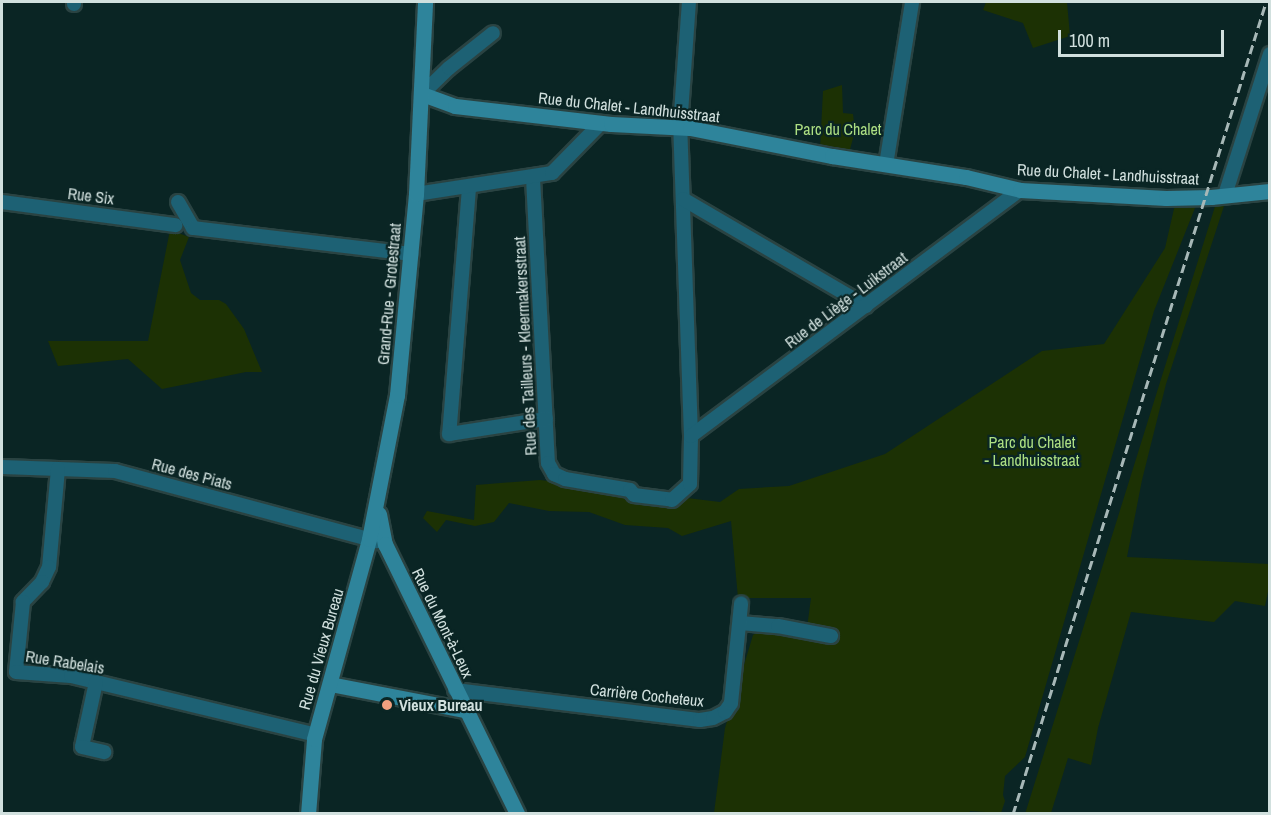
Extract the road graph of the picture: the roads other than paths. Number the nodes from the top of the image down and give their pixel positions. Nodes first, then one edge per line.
1 (425, 2) edge
2 (689, 2) edge
3 (912, 2) edge
4 (493, 33) dead end
5 (1269, 54) edge
6 (422, 94) junction
7 (601, 123) junction
8 (680, 127) junction
9 (886, 165) junction
10 (533, 178) junction
11 (469, 188) junction
12 (1020, 190) junction
13 (1269, 191) edge
14 (416, 194) junction
15 (1225, 195) junction
16 (683, 199) junction
17 (2, 202) edge
18 (178, 202) dead end
19 (176, 225) dead end
20 (411, 254) junction
21 (866, 306) junction
22 (546, 419) junction
23 (691, 436) junction
24 (2, 467) edge
25 (58, 469) junction
26 (379, 496) junction
27 (369, 539) junction
28 (385, 544) junction
29 (741, 604) dead end
30 (740, 623) junction
31 (831, 636) dead end
32 (96, 682) junction
33 (330, 684) junction
34 (455, 690) junction
35 (465, 710) junction
36 (315, 735) junction
37 (104, 752) dead end
38 (308, 813) edge
39 (517, 813) edge

1 - 6 main road, Grand-Rue - Grotestraat
2 - 8 street
3 - 9 street
4 - 6 street
5 - 15 street
6 - 7 main road, Rue du Chalet - Landhuisstraat
6 - 14 main road, Grand-Rue - Grotestraat
7 - 8 main road, Rue du Chalet - Landhuisstraat
7 - 10 street
8 - 9 main road, Rue du Chalet - Landhuisstraat
8 - 16 street
9 - 12 main road, Rue du Chalet - Landhuisstraat
10 - 11 street
10 - 22 street, Rue des Tailleurs - Kleermakersstraat
11 - 14 street
11 - 22 street
12 - 15 main road, Rue du Chalet - Landhuisstraat
12 - 21 street, Rue de Liège - Luikstraat
13 - 15 main road, Rue du Chalet - Landhuisstraat
14 - 20 main road, Grand-Rue - Grotestraat
16 - 21 street
16 - 23 street
17 - 19 street, Rue Six
18 - 20 street
20 - 26 main road, Grand-Rue - Grotestraat
21 - 23 street, Rue de Liège - Luikstraat
22 - 23 street, Rue des Tailleurs - Kleermakersstraat
24 - 25 street, Rue des Piats
25 - 27 street, Rue des Piats
25 - 32 street, Rue Rabelais
26 - 27 main road, Rue du Vieux Bureau
26 - 28 main road, Rue du Mont-à-Leux
27 - 28 street
27 - 33 main road, Rue du Vieux Bureau
28 - 34 main road, Rue du Mont-à-Leux
29 - 30 street, Carrière Cocheteux
30 - 31 street
30 - 34 street, Carrière Cocheteux
32 - 36 street, Rue Rabelais
32 - 37 street
33 - 35 main road
33 - 36 main road, Rue du Vieux Bureau
34 - 35 main road, Rue du Mont-à-Leux
35 - 39 main road, Rue du Mont-à-Leux
36 - 38 main road, Rue du Vieux Bureau

